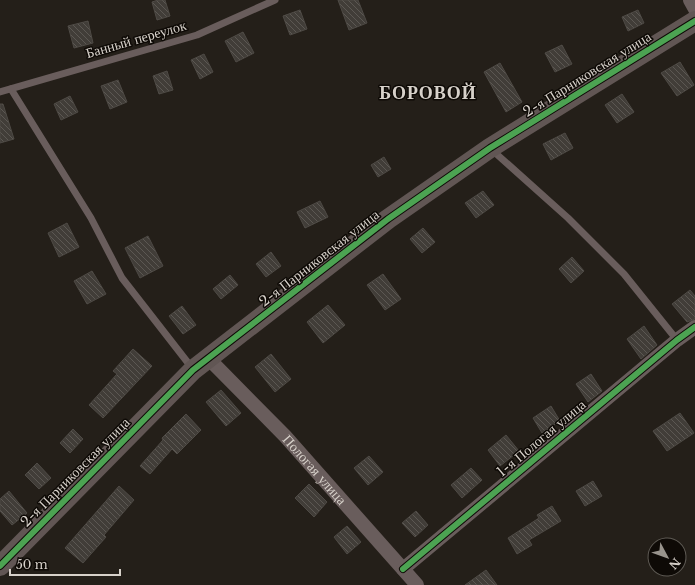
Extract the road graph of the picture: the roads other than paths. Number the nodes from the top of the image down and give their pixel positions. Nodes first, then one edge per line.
1 (275, 0) edge
2 (690, 0) edge
3 (695, 9) edge
4 (695, 20) edge
5 (11, 89) junction
6 (0, 92) edge
7 (490, 148) junction
8 (695, 327) edge
9 (677, 340) junction
10 (201, 364) junction
11 (0, 566) edge
12 (402, 569) junction
13 (417, 585) edge

1 - 5 lane, Банный переулок
2 - 3 street
4 - 7 street, 2-я Парниковская улица
5 - 6 lane, Банный переулок
5 - 10 lane
7 - 9 lane
7 - 10 street, 2-я Парниковская улица
8 - 9 street, 1-я Пологая улица
9 - 12 street, 1-я Пологая улица
10 - 11 street, 2-я Парниковская улица
10 - 12 street, Пологая улица
12 - 13 street, Пологая улица

